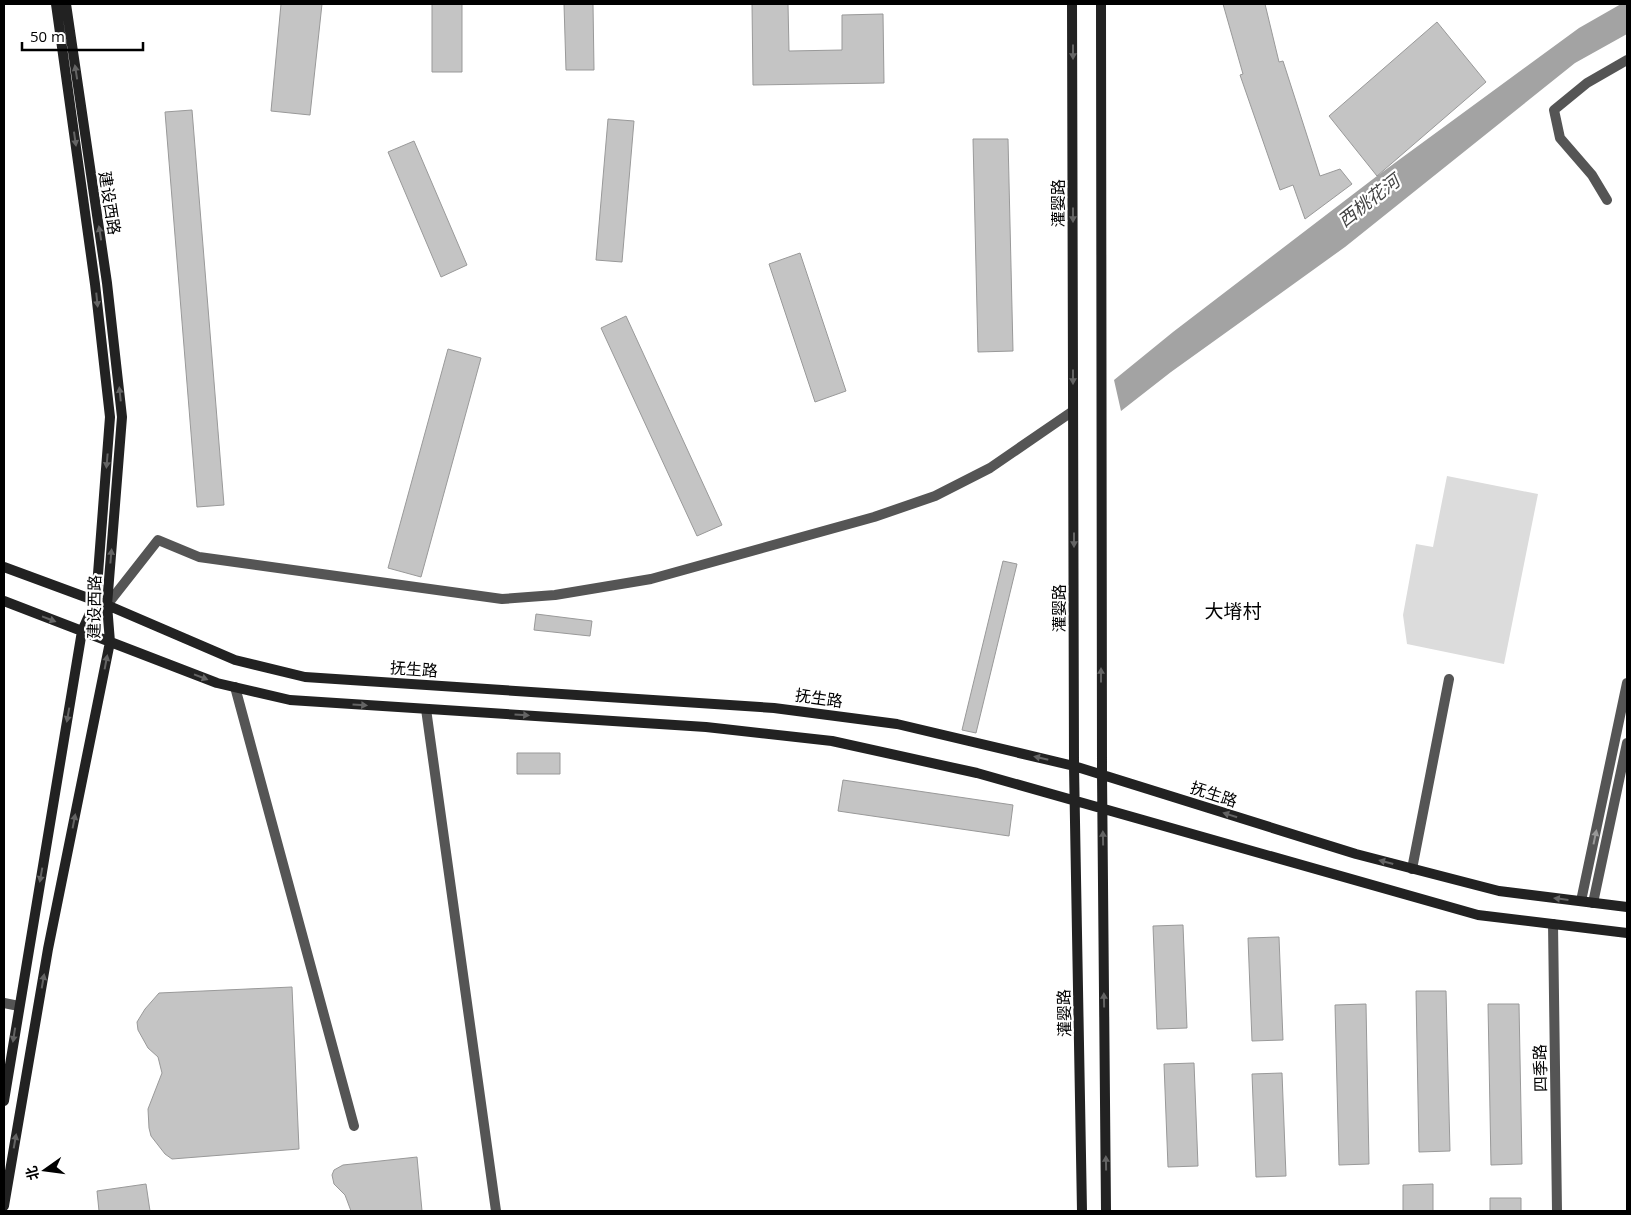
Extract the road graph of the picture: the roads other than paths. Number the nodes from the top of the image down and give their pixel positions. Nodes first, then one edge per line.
1 (56, 4) edge
2 (66, 4) edge
3 (1072, 4) edge
4 (1101, 4) edge
5 (1627, 60) edge
6 (1607, 200) dead end
7 (1073, 411) junction
8 (4, 567) edge
9 (96, 600) junction
10 (4, 601) edge
11 (107, 605) junction
12 (82, 631) junction
13 (110, 642) junction
14 (1449, 678) dead end
15 (1627, 683) edge
16 (235, 687) junction
17 (426, 709) junction
18 (1627, 743) edge
19 (1074, 766) junction
20 (1102, 774) junction
21 (1075, 800) junction
22 (1102, 808) junction
23 (1412, 868) junction
24 (1581, 901) junction
25 (1593, 903) junction
26 (1627, 907) edge
27 (1553, 924) junction
28 (1627, 933) edge
29 (4, 1004) edge
30 (19, 1006) junction
31 (4, 1101) edge
32 (354, 1126) dead end
33 (4, 1206) edge
34 (496, 1211) edge
35 (1082, 1211) edge
36 (1106, 1211) edge
37 (1557, 1211) edge

1 -> 9 main road, 建设西路
11 -> 2 main road, 建设西路
3 -> 7 main road, 灌婴路
20 -> 4 main road
5 - 6 street
7 - 11 street
7 -> 19 main road, 灌婴路
8 - 9 main road, 抚生路
9 - 11 main road, 抚生路
9 - 12 main road, 建设西路
10 -> 12 main road
11 - 13 main road, 建设西路
19 -> 11 main road, 抚生路
12 - 13 main road
12 -> 30 main road, 建设西路
13 -> 16 main road
33 -> 13 main road, 建设西路
14 - 23 street
24 -> 15 street
16 -> 17 main road
16 - 32 street
17 -> 21 main road
17 - 34 street
18 - 25 street
19 - 20 main road, 抚生路
19 - 21 main road, 灌婴路
20 - 22 main road
23 -> 20 main road, 抚生路
21 - 22 main road
21 - 35 main road, 灌婴路
22 - 27 main road
36 -> 22 main road
24 -> 23 main road, 抚生路
24 - 25 main road, 抚生路
25 - 26 main road, 抚生路
27 - 28 main road
27 - 37 street, 四季路
29 - 30 street
30 -> 31 main road, 建设西路

